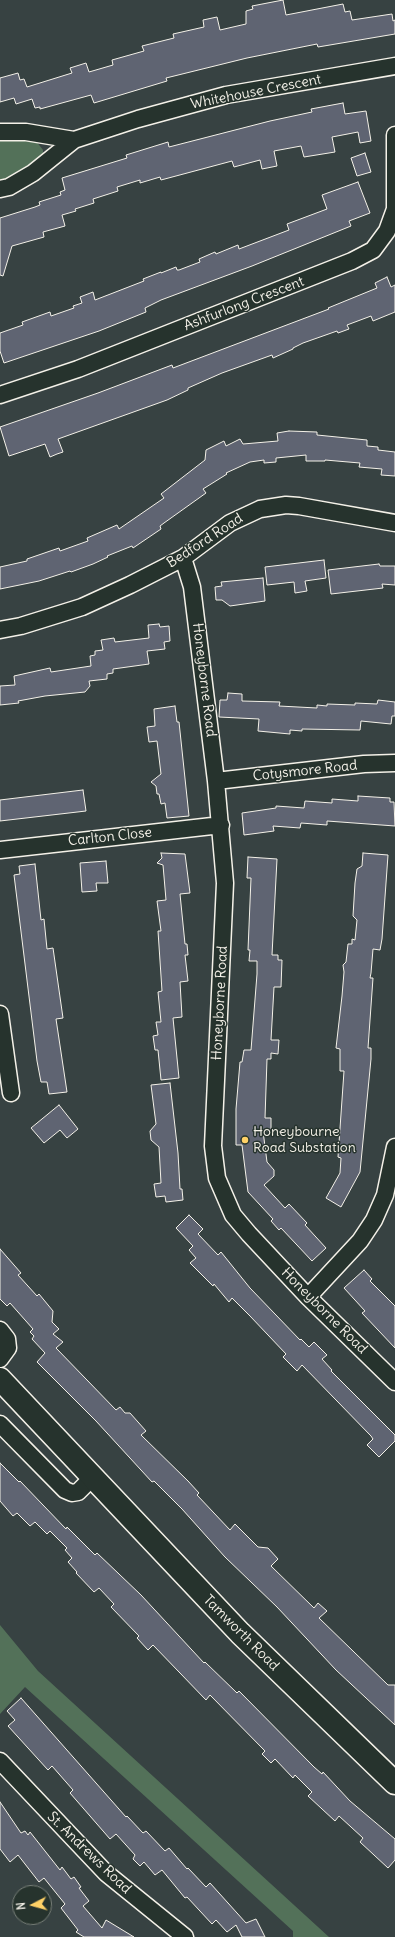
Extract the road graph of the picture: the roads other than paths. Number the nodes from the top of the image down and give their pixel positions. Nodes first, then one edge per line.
1 (395, 66) edge
2 (0, 132) edge
3 (395, 135) edge
4 (74, 140) junction
5 (0, 189) edge
6 (0, 395) edge
7 (395, 523) edge
8 (183, 558) junction
9 (0, 630) edge
10 (395, 763) edge
11 (216, 781) junction
12 (221, 825) junction
13 (0, 850) edge
14 (0, 1014) edge
15 (4, 1070) edge
16 (11, 1093) dead end
17 (395, 1147) edge
18 (308, 1297) junction
19 (0, 1330) edge
20 (0, 1359) edge
21 (0, 1379) edge
22 (395, 1382) edge
23 (0, 1424) edge
24 (92, 1478) junction
25 (0, 1761) edge
26 (395, 1783) edge
27 (185, 1937) edge

1 - 4 street, Whitehouse Crescent
2 - 4 street, Whitehouse Crescent
3 - 6 street, Ashfurlong Crescent
4 - 5 street, Whitehouse Crescent
7 - 8 street, Bedford Road
8 - 9 street, Bedford Road
8 - 11 street, Honeyborne Road
10 - 11 street, Cotysmore Road
11 - 12 street, Honeyborne Road
12 - 13 street, Carlton Close
12 - 18 street, Honeyborne Road
14 - 15 street
15 - 16 street
17 - 18 street
18 - 22 street, Honeyborne Road
19 - 20 street
21 - 24 main road, Tamworth Road
23 - 24 street
24 - 26 main road, Tamworth Road
25 - 27 street, St. Andrews Road

